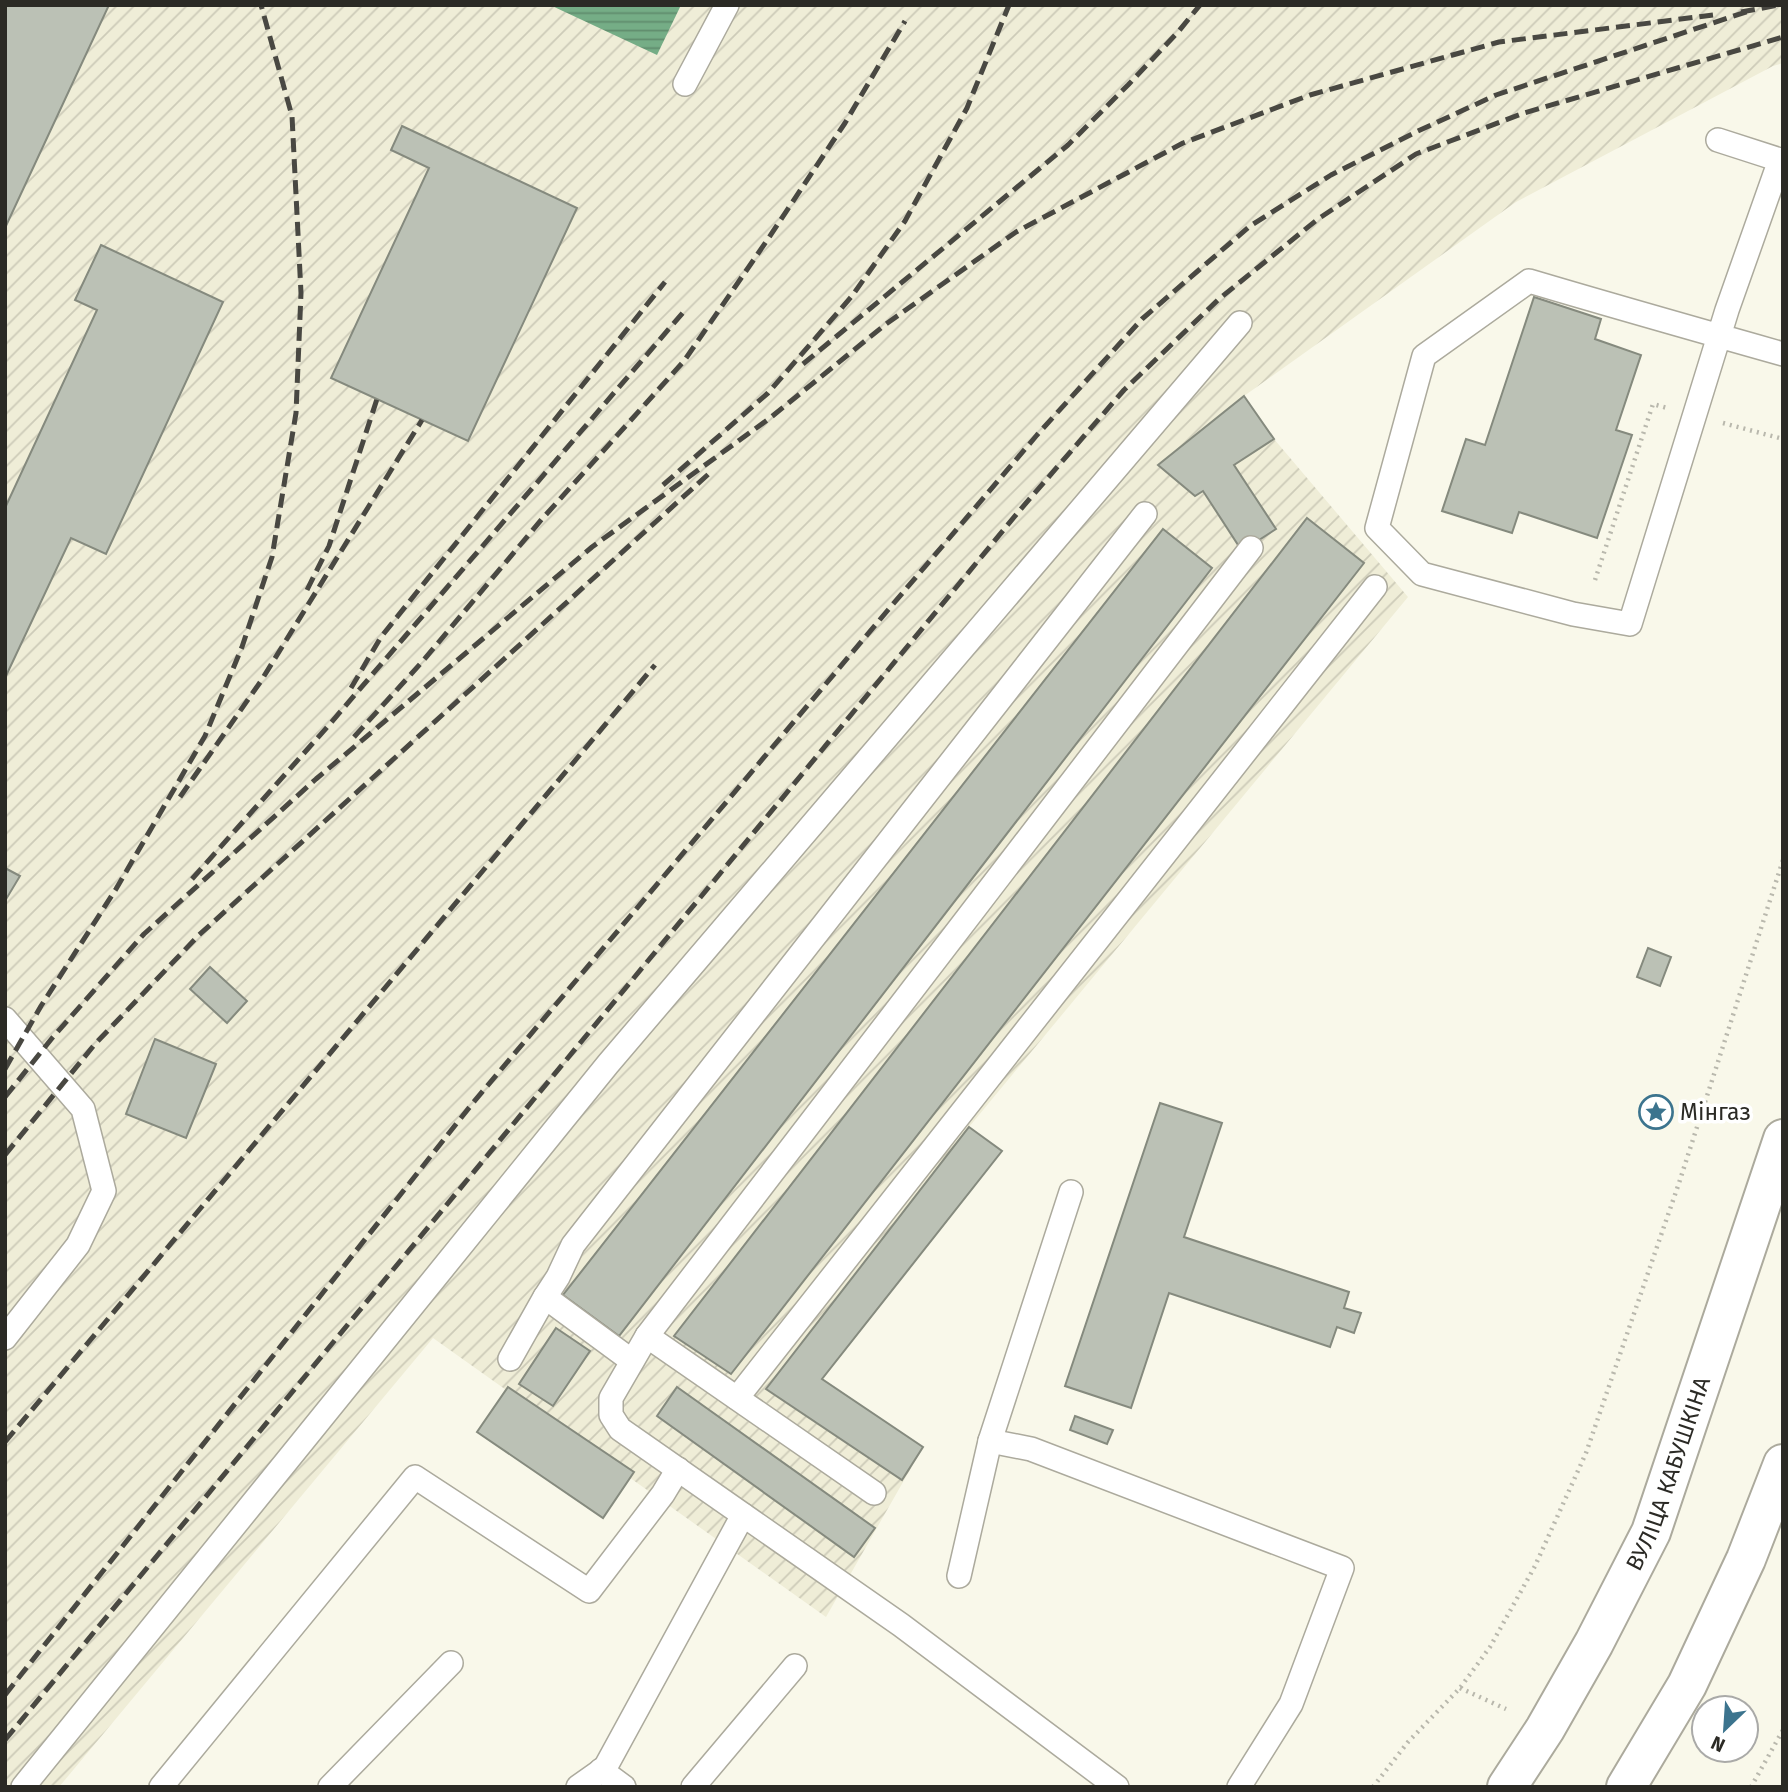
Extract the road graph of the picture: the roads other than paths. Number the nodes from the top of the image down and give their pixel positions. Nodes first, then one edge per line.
1 (727, 5) edge
2 (684, 84) dead end
3 (1718, 139) dead end
4 (1781, 160) edge
5 (1240, 323) dead end
6 (1719, 336) junction
7 (1783, 354) edge
8 (1145, 514) dead end
9 (1251, 548) dead end
10 (1375, 587) dead end
11 (5, 1019) edge
12 (1783, 1139) edge
13 (1071, 1192) dead end
14 (545, 1297) junction
15 (647, 1336) junction
16 (5, 1338) edge
17 (510, 1359) dead end
18 (632, 1361) junction
19 (737, 1398) junction
20 (990, 1441) junction
21 (1783, 1464) edge
22 (678, 1469) junction
23 (874, 1493) dead end
24 (743, 1515) junction
25 (959, 1576) dead end
26 (451, 1663) dead end
27 (795, 1666) dead end
28 (601, 1770) junction
29 (23, 1787) edge
30 (161, 1787) edge
31 (330, 1787) edge
32 (578, 1787) edge
33 (624, 1787) edge
34 (694, 1787) edge
35 (1117, 1787) edge
36 (1238, 1787) edge
37 (1507, 1787) edge
38 (1626, 1787) edge

1 - 2 lane
3 - 4 lane
4 - 6 lane
5 - 29 lane
6 - 6 lane
6 - 7 lane
8 - 14 lane
9 - 15 lane
10 - 19 lane
11 - 16 lane
12 - 37 main road, ВУЛІЦА КАБУШКІНА
13 - 20 lane
14 - 17 lane
14 - 18 lane
15 - 18 lane
15 - 19 lane
18 - 22 lane
19 - 23 lane
20 - 25 lane
20 - 36 lane
21 - 38 main road
22 - 24 lane
22 - 30 lane
24 - 28 lane
24 - 35 lane
26 - 31 lane
27 - 34 lane
28 - 32 lane
28 - 33 lane

